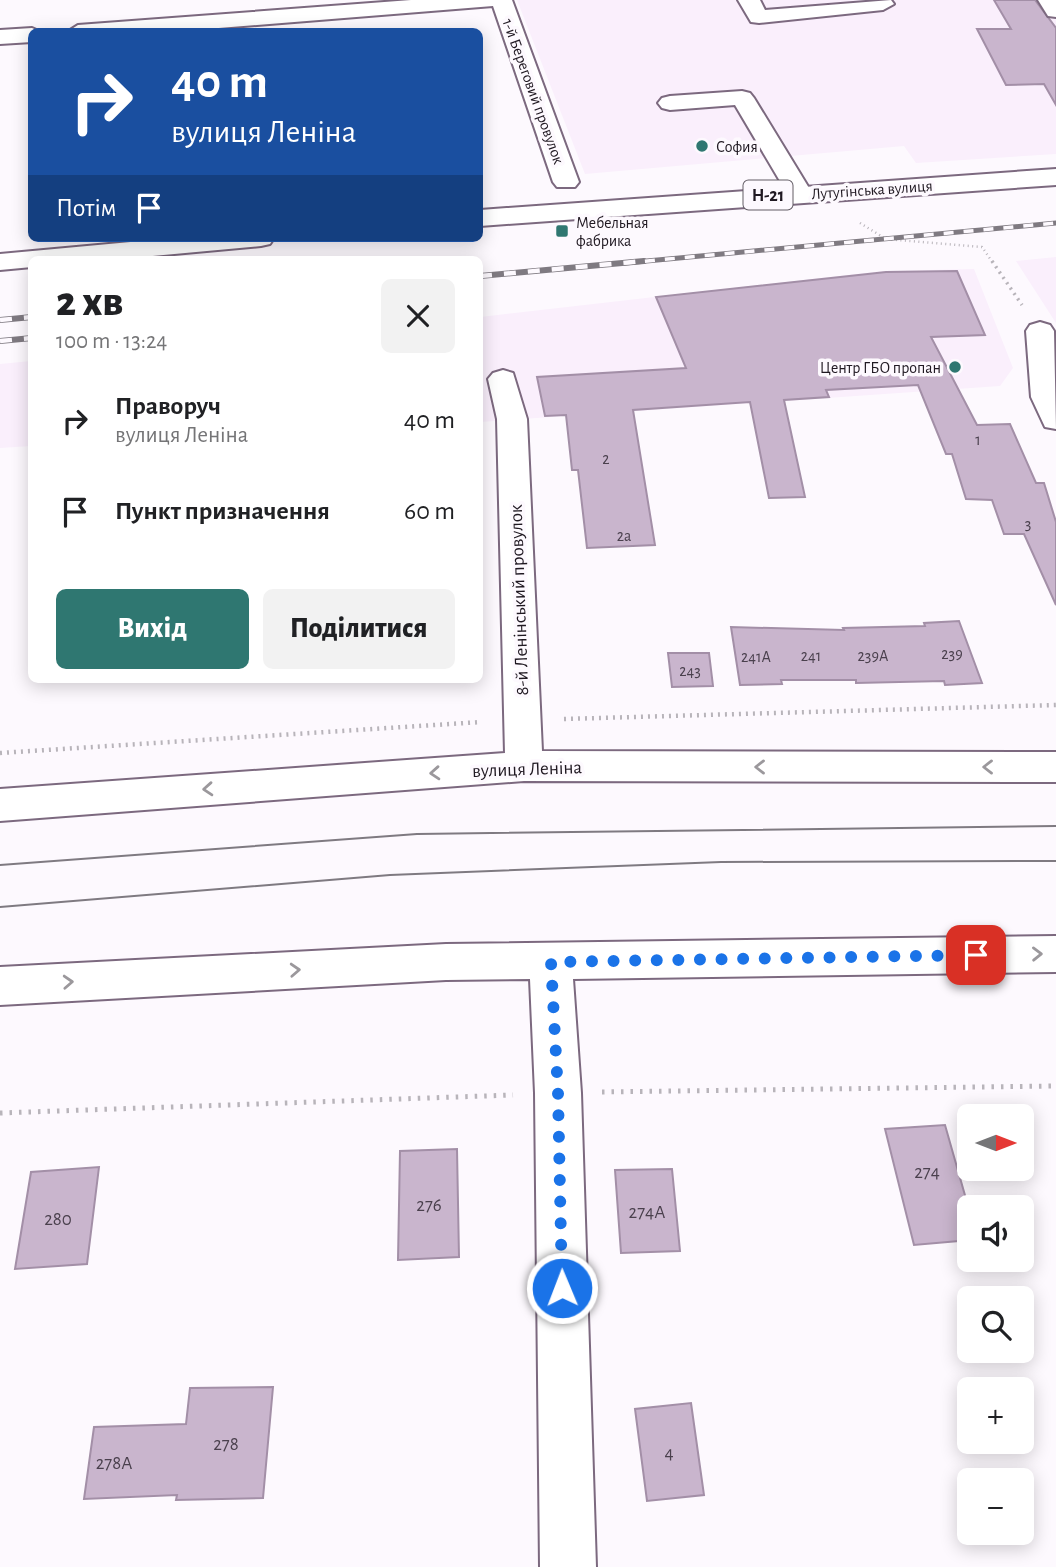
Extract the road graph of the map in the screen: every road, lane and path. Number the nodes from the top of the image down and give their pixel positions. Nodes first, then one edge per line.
1 (494, 0) edge
2 (501, 0) edge
3 (749, 0) edge
4 (1049, 0) edge
5 (883, 4) dead end
6 (1056, 11) edge
7 (130, 28) edge
8 (28, 35) edge
9 (0, 37) edge
10 (670, 103) dead end
11 (1056, 177) edge
12 (566, 182) dead end
13 (830, 192) junction
14 (799, 193) junction
15 (483, 218) edge
16 (218, 242) edge
17 (65, 256) edge
18 (28, 259) edge
19 (0, 262) edge
20 (1040, 331) joint
21 (503, 379) dead end
22 (1056, 419) edge
23 (524, 766) junction
24 (1056, 767) edge
25 (0, 805) edge
26 (1056, 954) edge
27 (551, 962) junction
28 (0, 986) edge
29 (568, 1567) edge

1 - 7 street
2 - 12 street, 1-й Береговий провулок
3 - 5 street
4 - 6 street
8 - 9 street
10 - 14 street
11 - 13 street, Лутугінська вулиця / Н-21
13 - 14 street, Лутугінська вулиця / Н-21
13 - 20 path
14 - 15 street, Лутугінська вулиця / Н-21
16 - 17 street
18 - 19 street
20 - 22 street
21 - 23 street, 8-й Ленінський провулок
24 -> 23 street, вулиця Леніна
23 -> 25 street, вулиця Леніна
27 -> 26 street
28 -> 27 street
27 - 29 street

